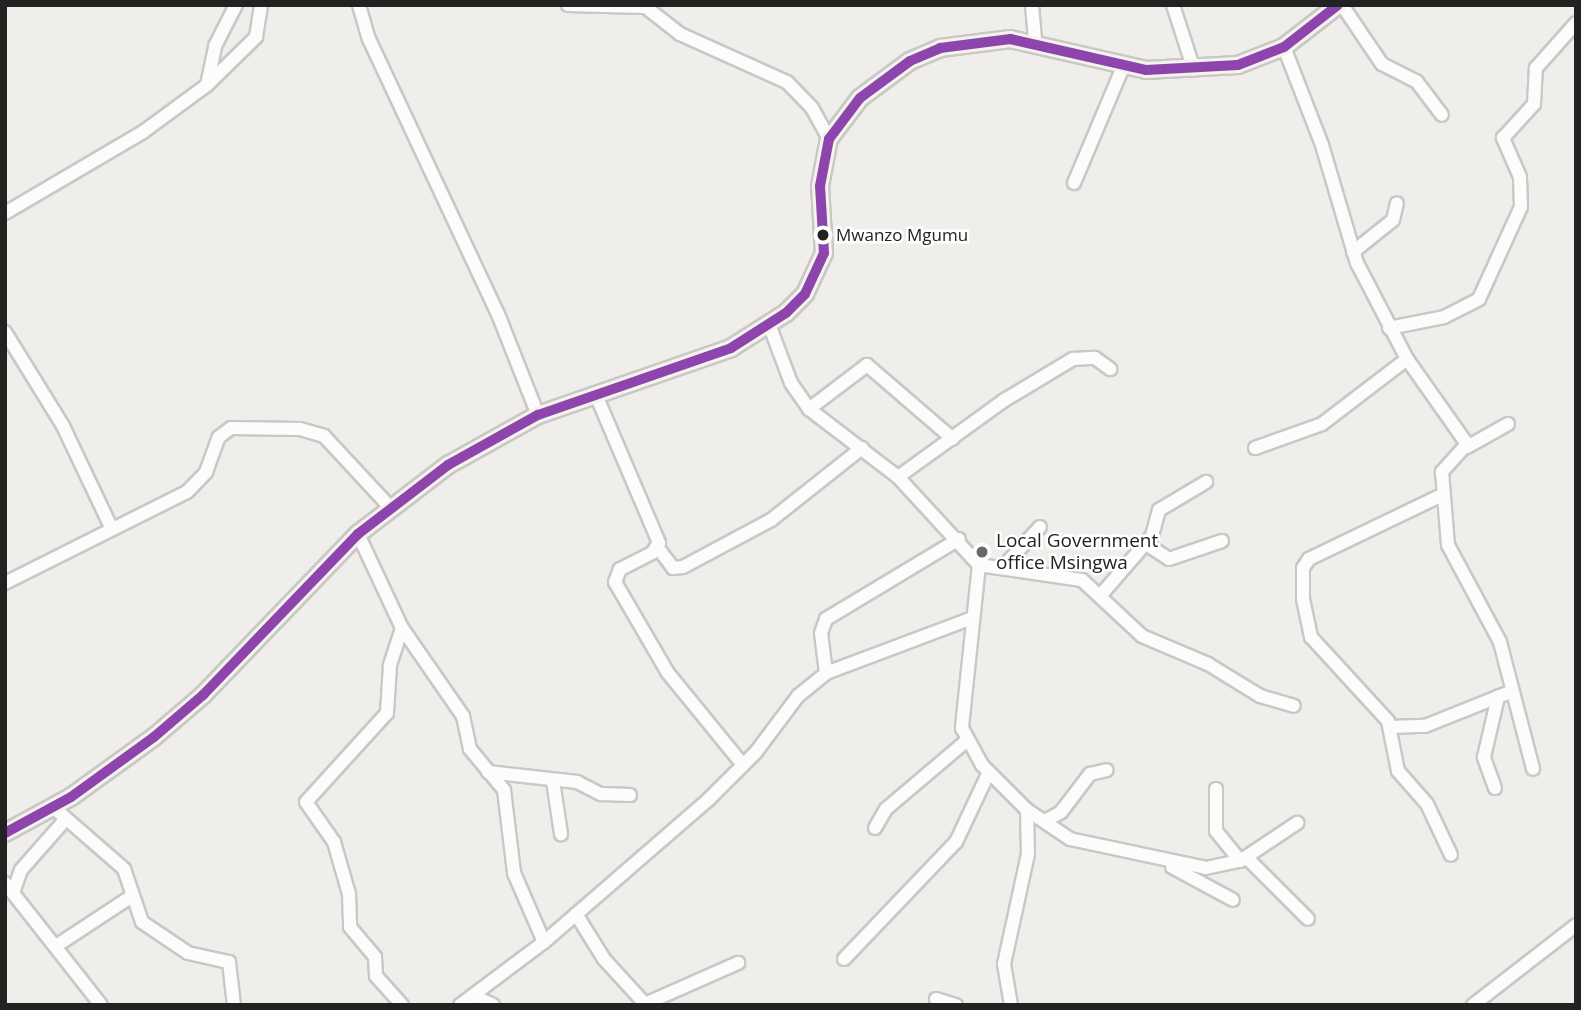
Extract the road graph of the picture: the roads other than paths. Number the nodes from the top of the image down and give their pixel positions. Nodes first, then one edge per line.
1 (236, 5) edge
2 (261, 5) edge
3 (359, 5) edge
4 (568, 5) edge
5 (1032, 5) edge
6 (1173, 5) edge
7 (1340, 5) edge
8 (643, 6) edge
9 (1576, 23) edge
10 (1035, 43) junction
11 (1284, 47) junction
12 (1123, 67) junction
13 (1194, 70) junction
14 (207, 85) junction
15 (1442, 115) dead end
16 (829, 139) junction
17 (1074, 183) dead end
18 (1397, 203) dead end
19 (5, 213) edge
20 (1353, 252) junction
21 (770, 327) junction
22 (1389, 328) junction
23 (5, 332) edge
24 (1407, 359) junction
25 (1110, 369) dead end
26 (596, 395) junction
27 (809, 409) junction
28 (538, 415) junction
29 (1508, 424) dead end
30 (953, 439) junction
31 (1467, 447) junction
32 (862, 448) junction
33 (1255, 448) dead end
34 (898, 477) junction
35 (1206, 482) dead end
36 (1442, 495) junction
37 (390, 507) junction
38 (1040, 527) dead end
39 (112, 529) junction
40 (358, 534) junction
41 (959, 539) junction
42 (1222, 541) dead end
43 (1146, 544) junction
44 (657, 548) junction
45 (979, 565) junction
46 (1004, 566) junction
47 (5, 583) edge
48 (1100, 596) junction
49 (972, 618) junction
50 (402, 628) junction
51 (826, 673) junction
52 (1504, 694) junction
53 (1294, 706) dead end
54 (1390, 727) junction
55 (965, 742) junction
56 (743, 765) junction
57 (1533, 769) dead end
58 (1107, 770) dead end
59 (488, 772) junction
60 (989, 772) junction
61 (553, 781) junction
62 (1494, 788) dead end
63 (1216, 789) dead end
64 (630, 795) dead end
65 (52, 807) junction
66 (1027, 810) junction
67 (64, 821) junction
68 (1045, 821) junction
69 (1297, 822) dead end
70 (875, 828) dead end
71 (5, 833) edge
72 (561, 834) dead end
73 (1451, 855) dead end
74 (1243, 860) junction
75 (1166, 863) junction
76 (9, 888) edge
77 (131, 897) junction
78 (1233, 900) dead end
79 (576, 914) junction
80 (1308, 919) dead end
81 (1576, 925) edge
82 (544, 942) junction
83 (56, 946) junction
84 (844, 960) dead end
85 (738, 962) dead end
86 (474, 996) junction
87 (936, 999) dead end
88 (646, 1004) edge
89 (100, 1005) edge
90 (234, 1005) edge
91 (402, 1005) edge
92 (460, 1005) edge
93 (493, 1005) edge
94 (956, 1005) edge
95 (1012, 1005) edge
96 (1473, 1005) edge

1 - 14 street
2 - 14 street
3 - 28 street
4 - 8 street
5 - 10 street
6 - 13 street
7 - 11 street
7 - 15 street
8 - 16 street
9 - 22 street
10 - 12 street
10 - 16 street
11 - 13 street
11 - 20 street
12 - 13 street
12 - 17 street
14 - 19 street
16 - 21 street
18 - 20 street
20 - 22 street
21 - 26 street
21 - 27 street
22 - 24 street
23 - 39 street
24 - 31 street
24 - 33 street
25 - 30 street
26 - 28 street
26 - 44 street
27 - 30 street
27 - 32 street
28 - 37 street
29 - 31 street
30 - 34 street
31 - 36 street
32 - 34 street
32 - 44 street
34 - 41 street
35 - 43 street
36 - 52 street
36 - 54 street
37 - 39 street
37 - 40 street
38 - 46 street
39 - 47 street
40 - 50 street
40 - 65 street
41 - 45 street
41 - 51 street
42 - 43 street
43 - 48 street
44 - 56 street
45 - 46 street
45 - 49 street
46 - 48 street
48 - 53 street
49 - 51 street
49 - 55 street
50 - 59 street
50 - 91 street
51 - 56 street
52 - 54 street
52 - 57 street
52 - 62 street
54 - 73 street
55 - 60 street
55 - 70 street
56 - 79 street
58 - 68 street
59 - 61 street
59 - 82 street
60 - 66 street
60 - 84 street
61 - 64 street
61 - 72 street
63 - 74 street
65 - 67 street
65 - 71 street
66 - 68 street
66 - 95 street
67 - 76 street
67 - 77 street
68 - 75 street
69 - 74 street
74 - 75 street
74 - 80 street
75 - 78 street
76 - 83 street
77 - 83 street
77 - 90 street
79 - 82 street
79 - 88 street
81 - 96 street
82 - 86 street
83 - 89 street
85 - 88 street
86 - 92 street
86 - 93 street
87 - 94 street

